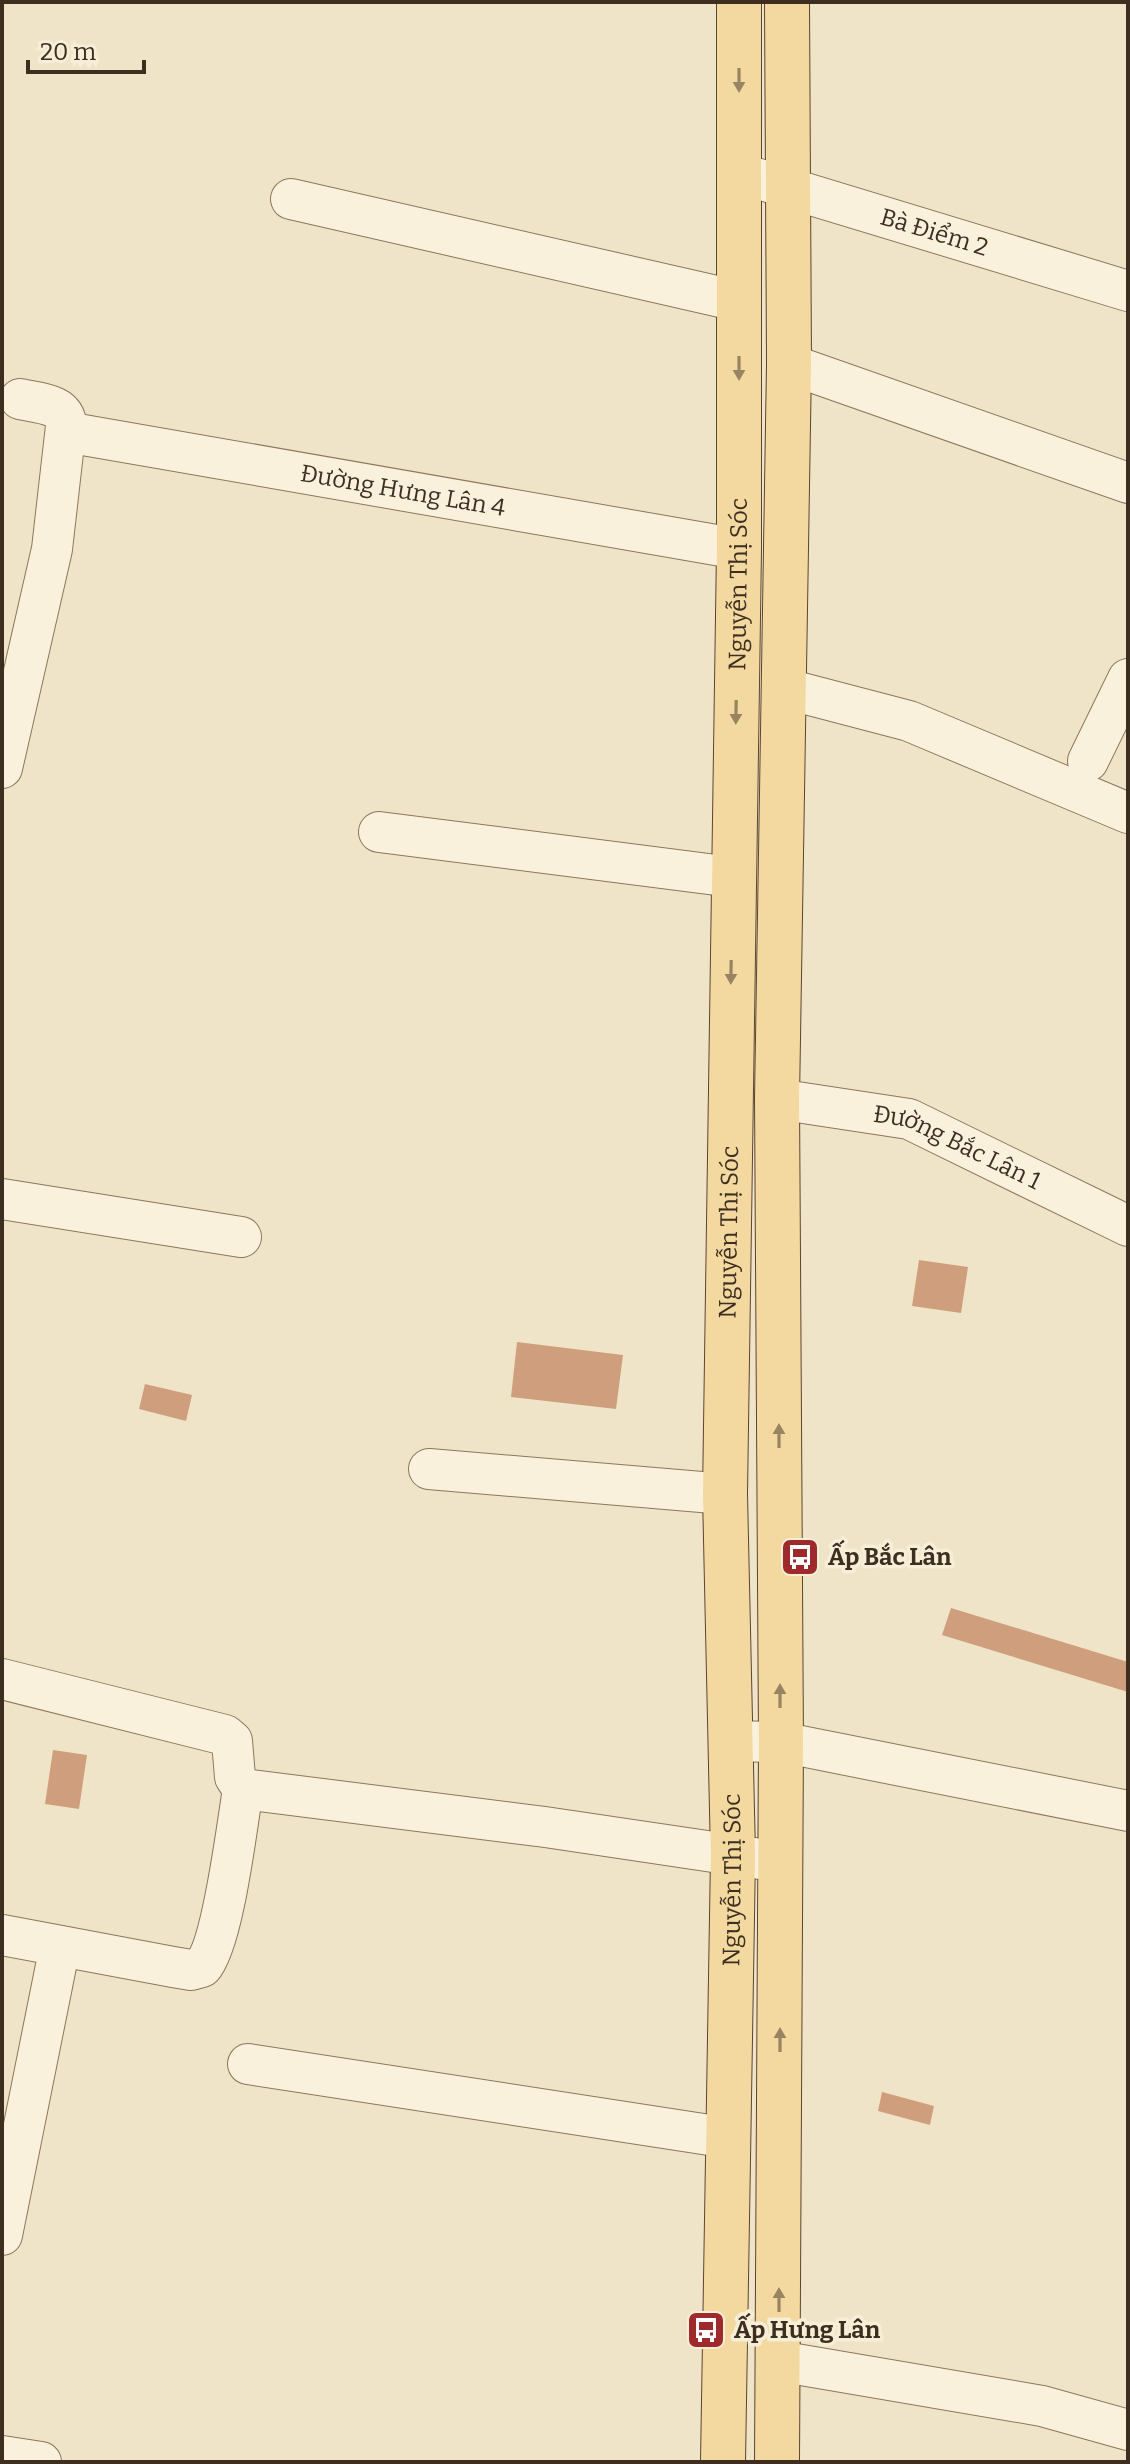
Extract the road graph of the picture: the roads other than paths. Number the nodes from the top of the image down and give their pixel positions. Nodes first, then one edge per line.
1 (739, 2) edge
2 (787, 2) edge
3 (739, 173) junction
4 (788, 186) junction
5 (291, 199) dead end
6 (1128, 291) edge
7 (738, 301) junction
8 (789, 364) junction
9 (20, 399) dead end
10 (66, 432) junction
11 (1128, 483) edge
12 (739, 549) junction
13 (1128, 679) edge
14 (783, 688) junction
15 (1088, 761) dead end
16 (2, 768) edge
17 (1128, 813) edge
18 (379, 832) dead end
19 (732, 877) junction
20 (777, 1099) junction
21 (2, 1199) edge
22 (1128, 1226) edge
23 (241, 1237) dead end
24 (429, 1469) dead end
25 (725, 1494) junction
26 (2, 1679) edge
27 (730, 1741) junction
28 (781, 1742) junction
29 (243, 1789) junction
30 (1128, 1811) edge
31 (733, 1856) junction
32 (781, 1862) junction
33 (2, 1935) edge
34 (60, 1946) junction
35 (248, 2064) dead end
36 (729, 2138) junction
37 (2, 2235) edge
38 (778, 2361) junction
39 (1128, 2430) edge
40 (2, 2456) edge
41 (41, 2462) edge
42 (723, 2462) edge
43 (777, 2462) edge

1 -> 3 main road, Nguyễn Thị Sóc
2 - 4 main road, Nguyễn Thị Sóc
3 - 4 street, Bà Điểm 2
3 - 7 main road, Nguyễn Thị Sóc
4 - 6 street, Bà Điểm 2
4 - 8 main road, Nguyễn Thị Sóc
5 - 7 street
7 -> 12 main road, Nguyễn Thị Sóc
8 - 11 street
8 - 14 main road, Nguyễn Thị Sóc
9 - 10 street
10 - 12 street, Đường Hưng Lân 4
10 - 16 street
12 -> 19 main road, Nguyễn Thị Sóc
13 - 15 street
14 - 17 street
14 - 20 main road, Nguyễn Thị Sóc
18 - 19 street
19 -> 25 main road, Nguyễn Thị Sóc
20 - 22 street, Đường Bắc Lân 1
28 -> 20 main road, Nguyễn Thị Sóc
21 - 23 street
24 - 25 street
25 - 27 main road, Nguyễn Thị Sóc
26 - 29 street
27 - 28 street
27 - 31 main road, Nguyễn Thị Sóc
28 - 30 street
28 - 32 main road, Nguyễn Thị Sóc
29 - 31 street
29 - 34 street
31 - 32 street
31 - 36 main road, Nguyễn Thị Sóc
38 -> 32 main road, Nguyễn Thị Sóc
33 - 34 street
34 - 37 street
35 - 36 street
36 - 42 main road, Nguyễn Thị Sóc
38 - 39 street
38 - 43 main road, Nguyễn Thị Sóc
40 - 41 street

